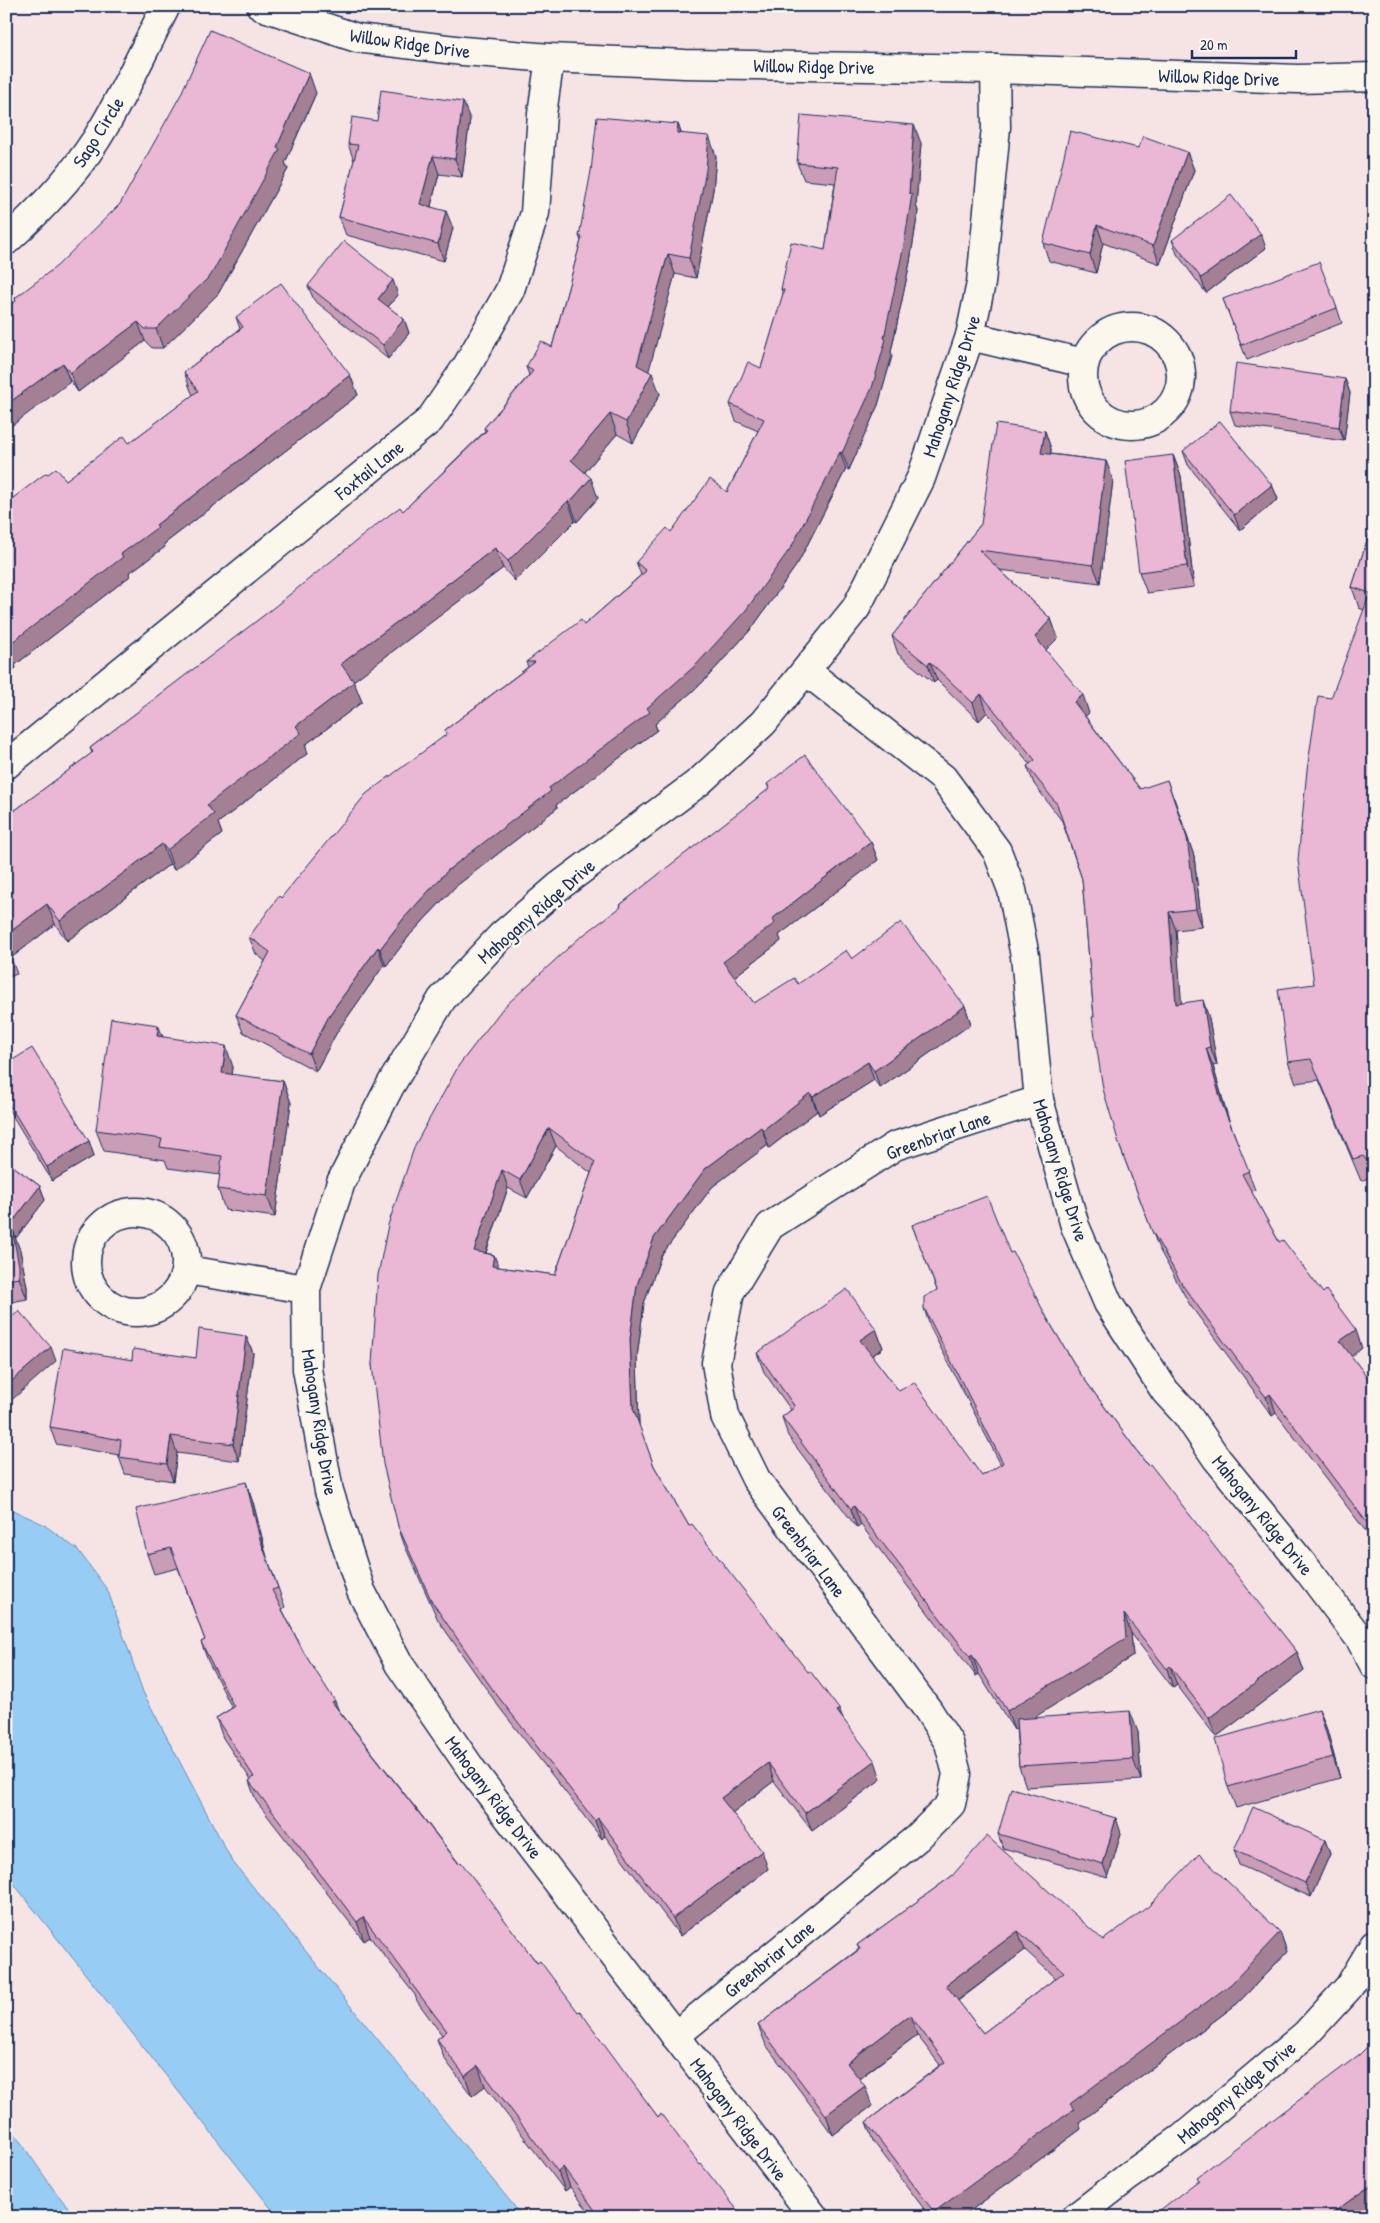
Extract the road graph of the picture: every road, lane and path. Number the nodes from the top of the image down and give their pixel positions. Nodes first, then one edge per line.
1 (166, 6) edge
2 (261, 6) edge
3 (550, 58) junction
4 (995, 69) junction
5 (1374, 77) edge
6 (6, 240) edge
7 (970, 336) junction
8 (1084, 363) dead end
9 (806, 671) junction
10 (6, 765) edge
11 (1039, 1100) junction
12 (186, 1270) dead end
13 (306, 1289) junction
14 (1374, 1665) edge
15 (1374, 1945) edge
16 (675, 2036) junction
17 (814, 2217) edge
18 (1076, 2217) edge

1 - 6 street, Sago Circle
2 - 3 street, Willow Ridge Drive
3 - 4 street, Willow Ridge Drive
3 - 10 street, Foxtail Lane
4 - 5 street, Willow Ridge Drive
4 - 7 street, Mahogany Ridge Drive
7 - 8 street
7 - 9 street, Mahogany Ridge Drive
9 - 11 street, Mahogany Ridge Drive
9 - 13 street, Mahogany Ridge Drive
11 - 14 street, Mahogany Ridge Drive
11 - 16 street, Greenbriar Lane
12 - 13 street
13 - 16 street, Mahogany Ridge Drive
15 - 18 street, Mahogany Ridge Drive
16 - 17 street, Mahogany Ridge Drive

